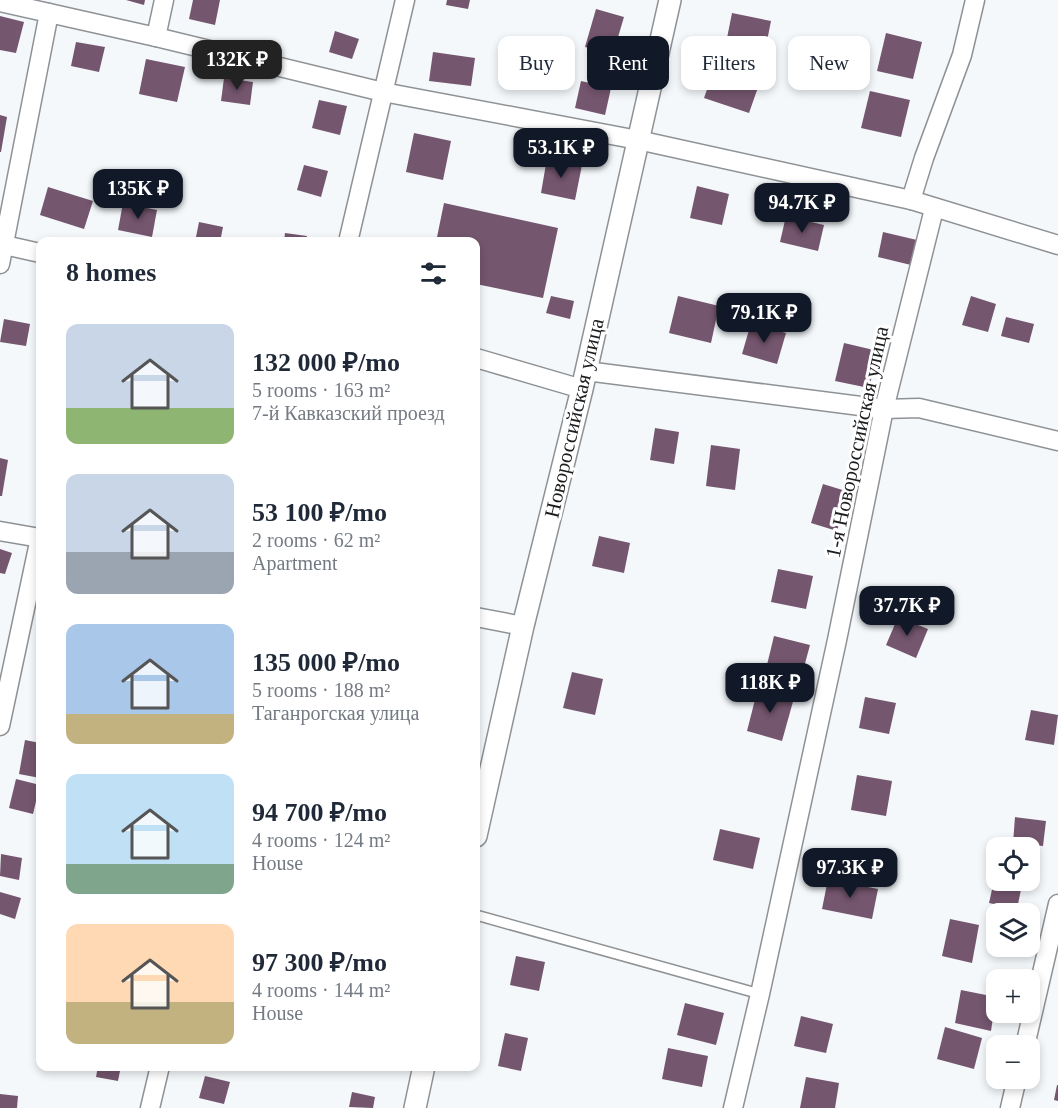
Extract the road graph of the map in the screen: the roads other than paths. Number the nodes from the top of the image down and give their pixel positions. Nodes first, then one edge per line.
1 (164, 0) edge
2 (405, 0) edge
3 (670, 0) edge
4 (975, 0) edge
5 (0, 2) edge
6 (49, 13) junction
7 (156, 37) junction
8 (383, 92) junction
9 (638, 140) junction
10 (911, 200) junction
11 (934, 209) junction
12 (349, 237) edge
13 (2, 245) edge
14 (1058, 245) edge
15 (36, 252) edge
16 (0, 264) edge
17 (480, 359) edge
18 (584, 380) junction
19 (884, 409) junction
20 (1058, 441) edge
21 (0, 531) edge
22 (36, 537) edge
23 (36, 557) edge
24 (480, 618) edge
25 (523, 626) junction
26 (0, 726) edge
27 (480, 818) edge
28 (1058, 904) edge
29 (480, 916) edge
30 (760, 994) junction
31 (1028, 1035) edge
32 (159, 1071) edge
33 (423, 1071) edge
34 (1014, 1089) edge
35 (150, 1108) edge
36 (415, 1108) edge
37 (733, 1108) edge
38 (1010, 1108) edge

1 - 7 street
2 - 8 street
3 - 9 street, Новороссийская улица
4 - 10 street
5 - 6 street
6 - 7 street
6 - 13 street
7 - 8 street
8 - 9 street
8 - 12 street
9 - 10 street
9 - 18 street, Новороссийская улица
10 - 11 street
11 - 14 street
11 - 19 street, 1-я Новороссийская улица
13 - 15 street
13 - 16 street
17 - 18 street
18 - 19 street
18 - 25 street, Новороссийская улица
19 - 20 street
19 - 30 street, 1-я Новороссийская улица
21 - 22 street
23 - 26 street
24 - 25 street
25 - 27 street, Новороссийская улица
28 - 31 street
29 - 30 lane
30 - 37 street, 1-я Новороссийская улица
32 - 35 street
33 - 36 street
34 - 38 street

